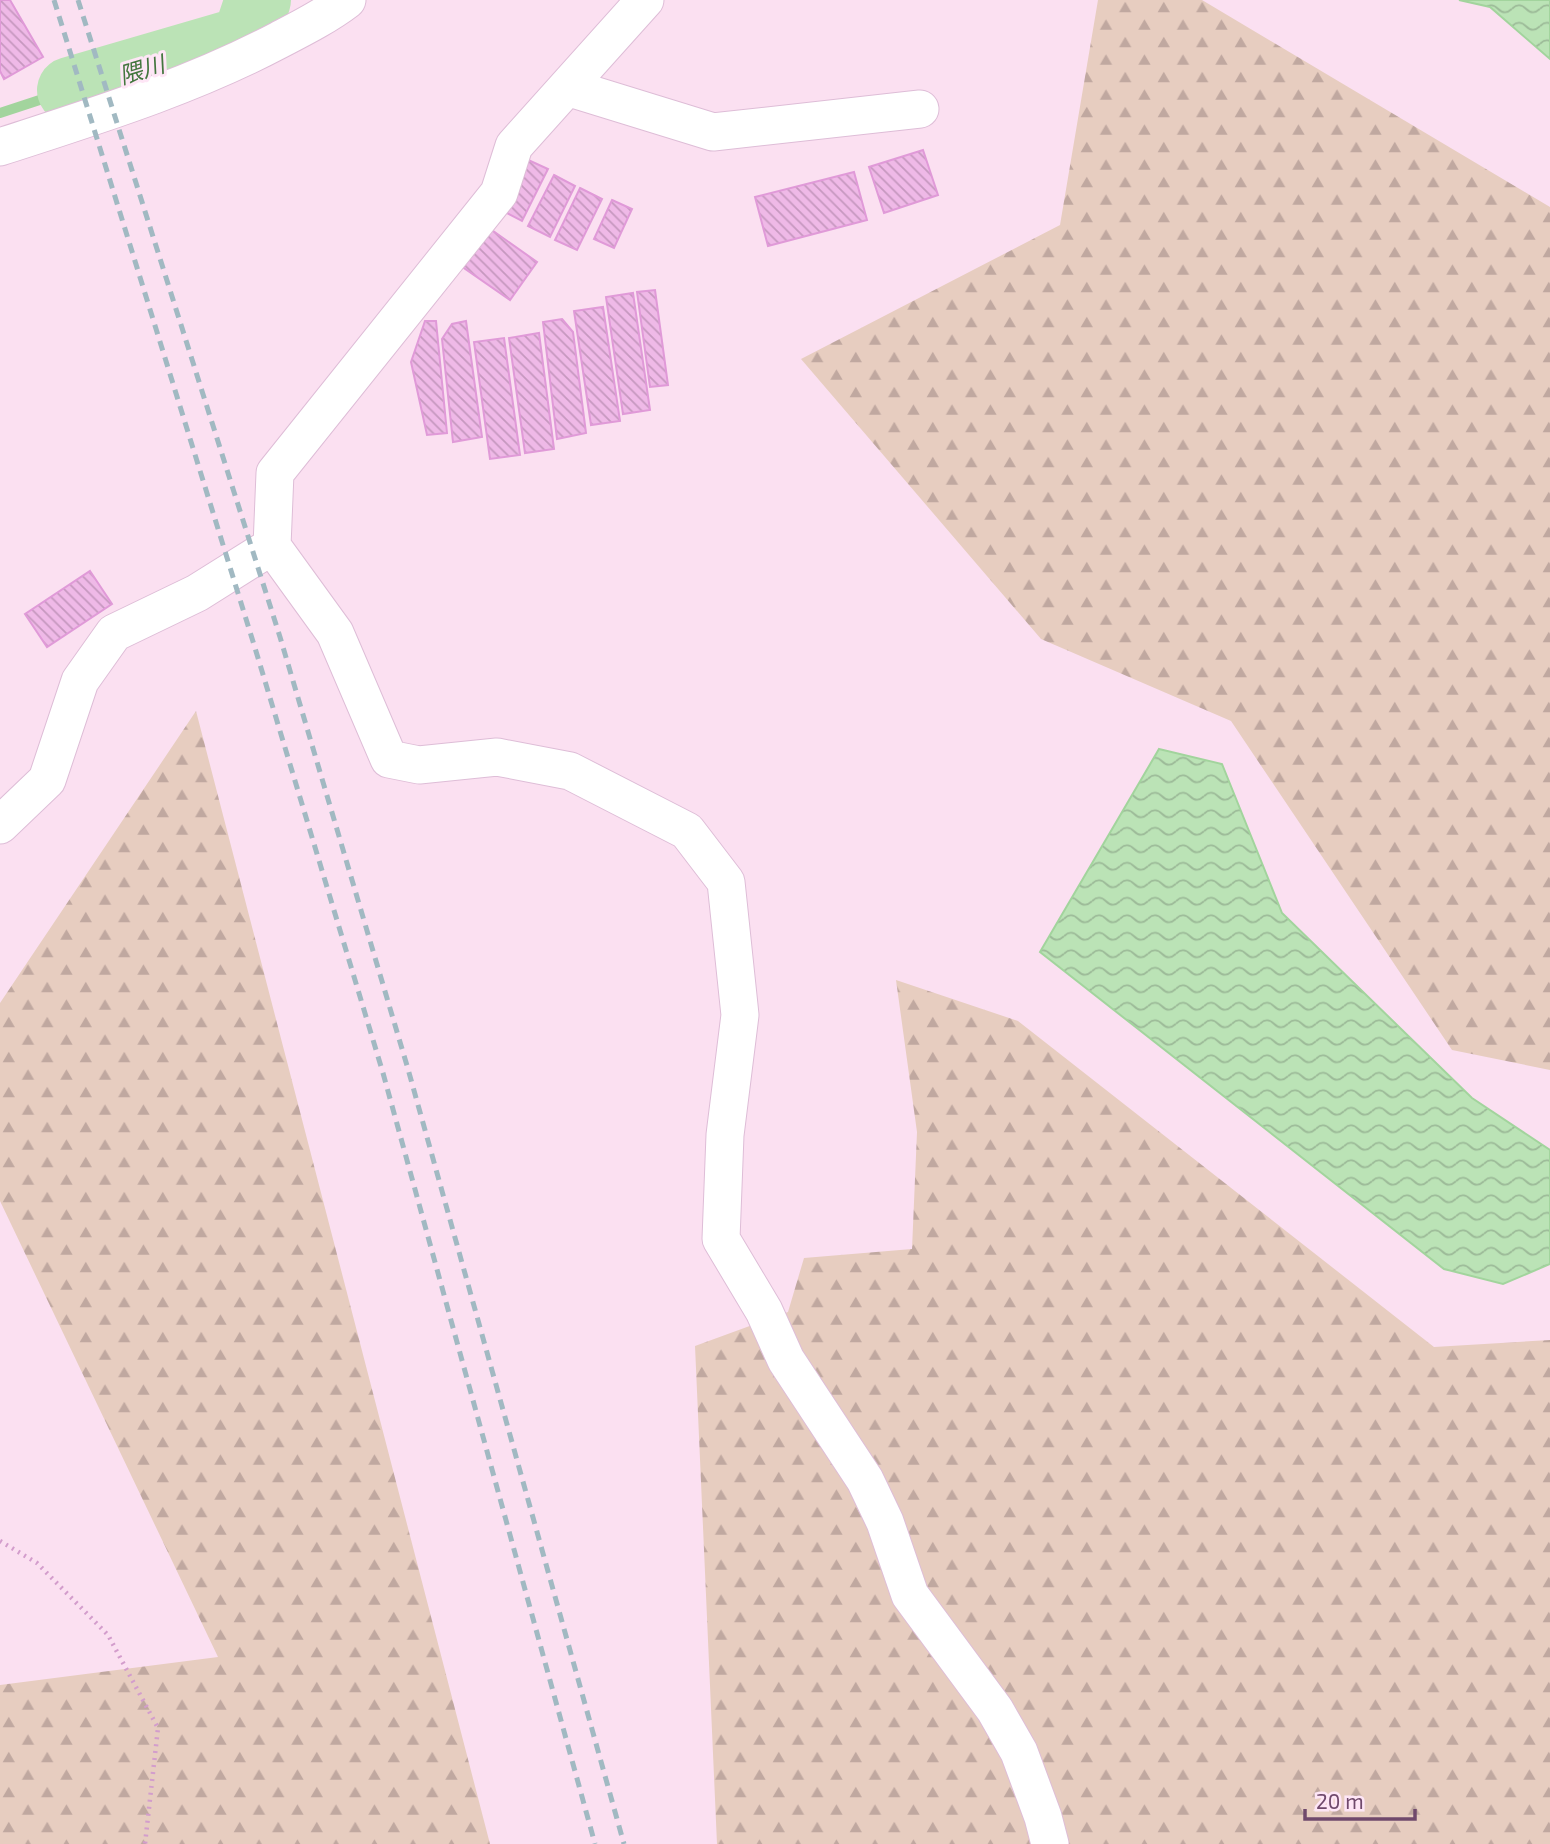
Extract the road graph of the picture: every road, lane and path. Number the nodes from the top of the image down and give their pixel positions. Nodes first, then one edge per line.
1 (347, 0) edge
2 (645, 0) edge
3 (567, 87) junction
4 (920, 109) dead end
5 (0, 147) edge
6 (272, 546) junction
7 (0, 825) edge
8 (0, 1541) edge
9 (145, 1844) edge
10 (1050, 1844) edge

1 - 5 street
2 - 3 street
3 - 4 street
3 - 6 street
6 - 7 street
6 - 10 street
8 - 9 path

